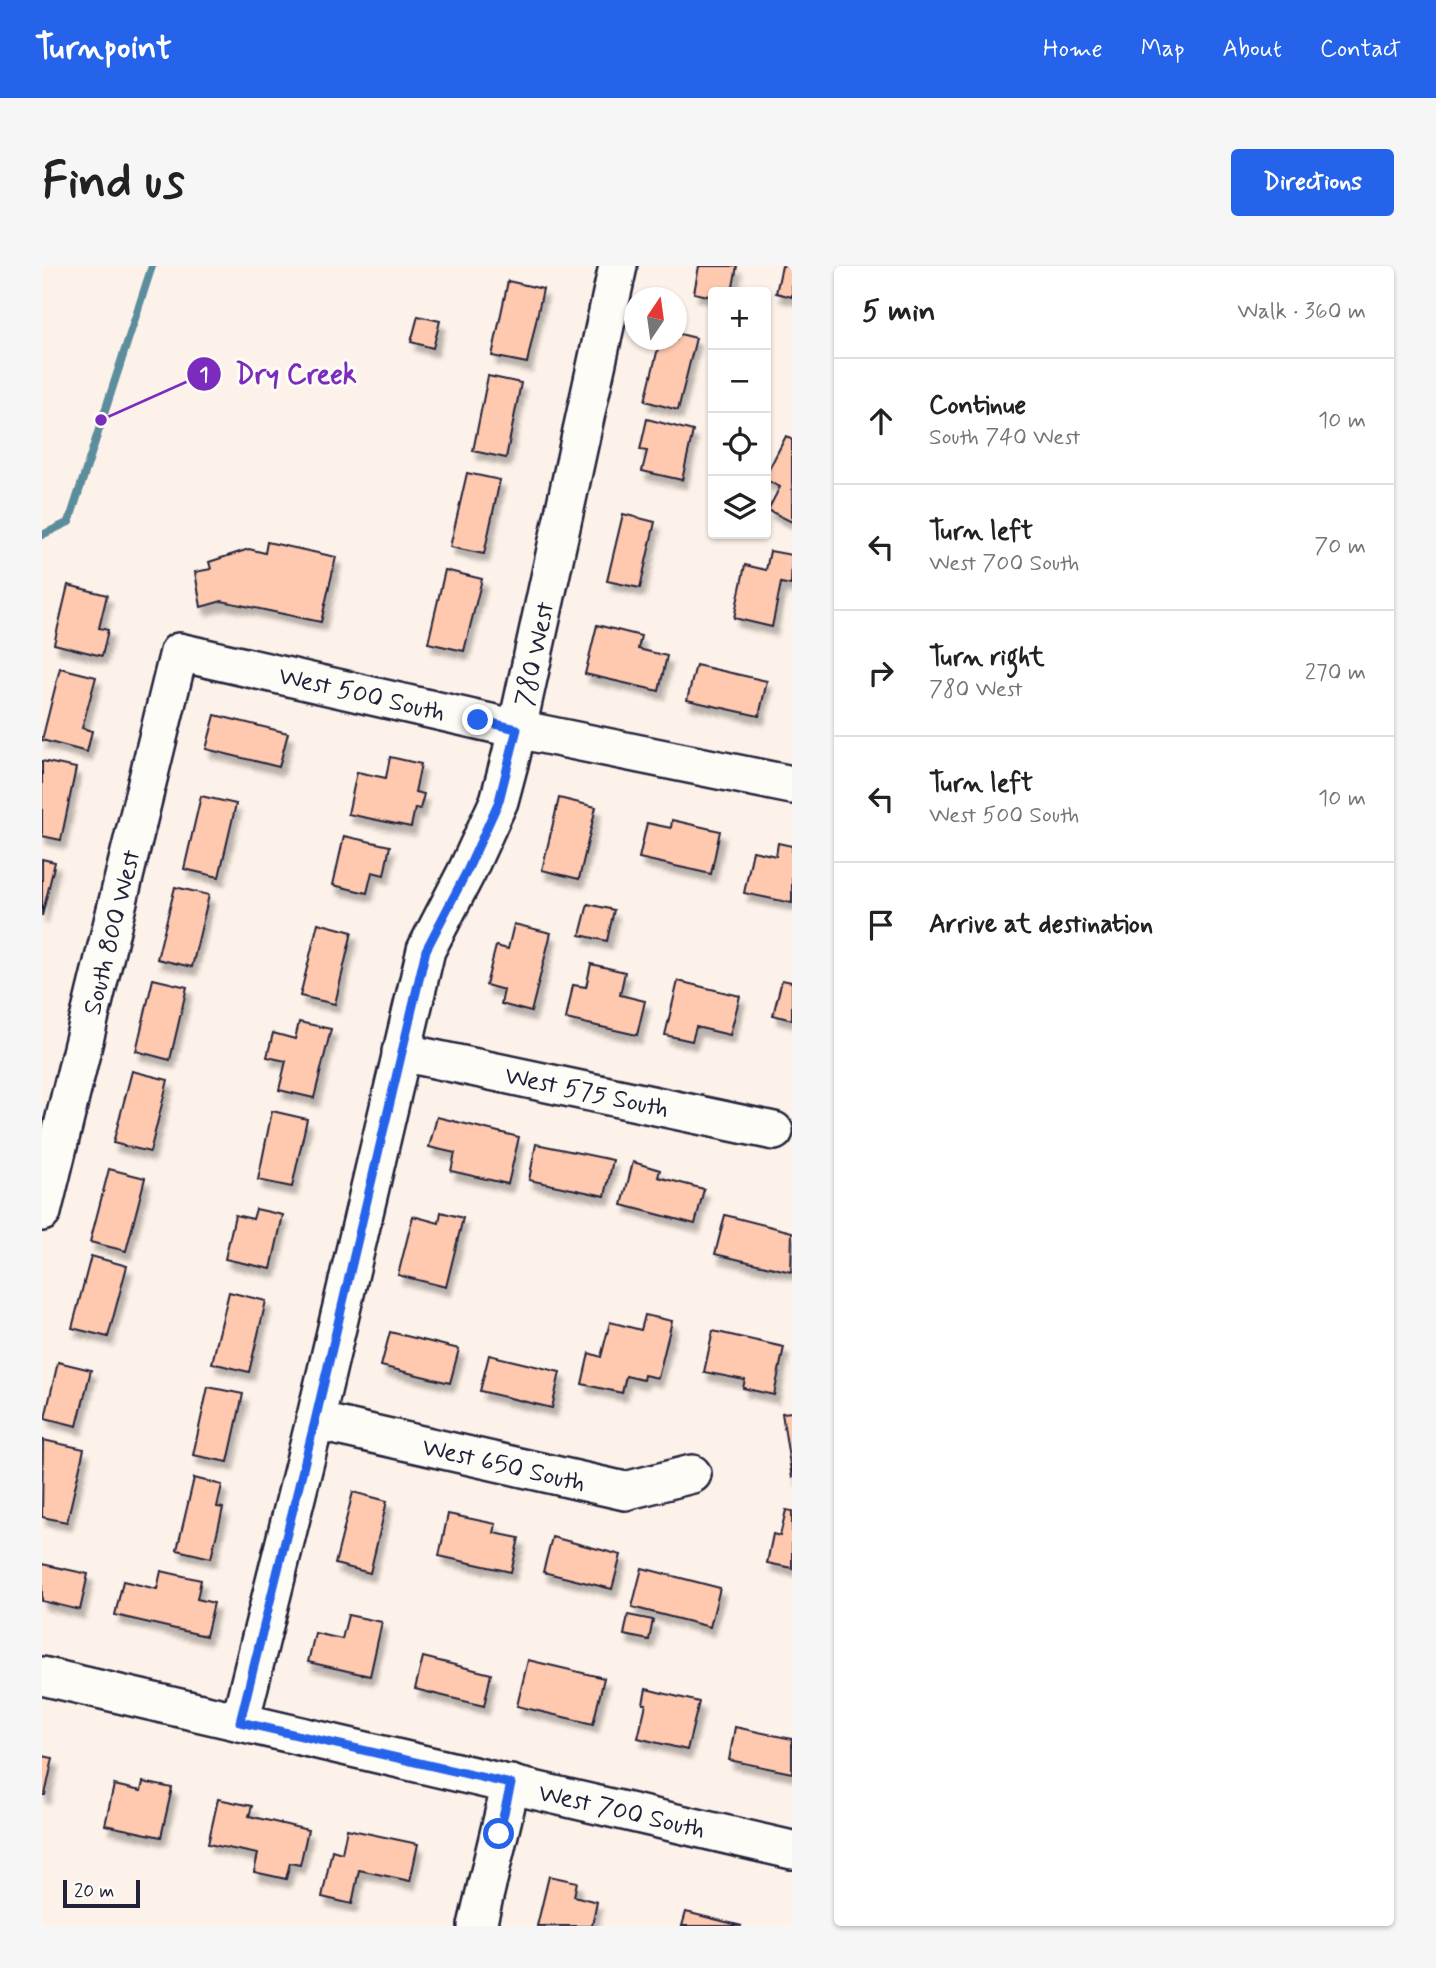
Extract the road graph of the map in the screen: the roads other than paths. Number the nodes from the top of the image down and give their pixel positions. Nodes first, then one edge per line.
1 (618, 266) edge
2 (179, 652) joint
3 (517, 729) junction
4 (792, 785) edge
5 (401, 1052) junction
6 (774, 1131) dead end
7 (42, 1212) edge
8 (315, 1421) junction
9 (692, 1474) dead end
10 (42, 1675) edge
11 (240, 1722) junction
12 (511, 1784) junction
13 (792, 1850) edge
14 (477, 1926) edge

1 - 3 street, 780 West
2 - 3 street, West 500 South
2 - 7 street, South 800 West
3 - 4 street, West 500 South
3 - 5 street, 780 West
5 - 6 street, West 575 South
5 - 8 street, 780 West
8 - 9 street, West 650 South
8 - 11 street, 780 West
10 - 11 street, West 700 South
11 - 12 street, West 700 South
12 - 13 street, West 700 South
12 - 14 street

